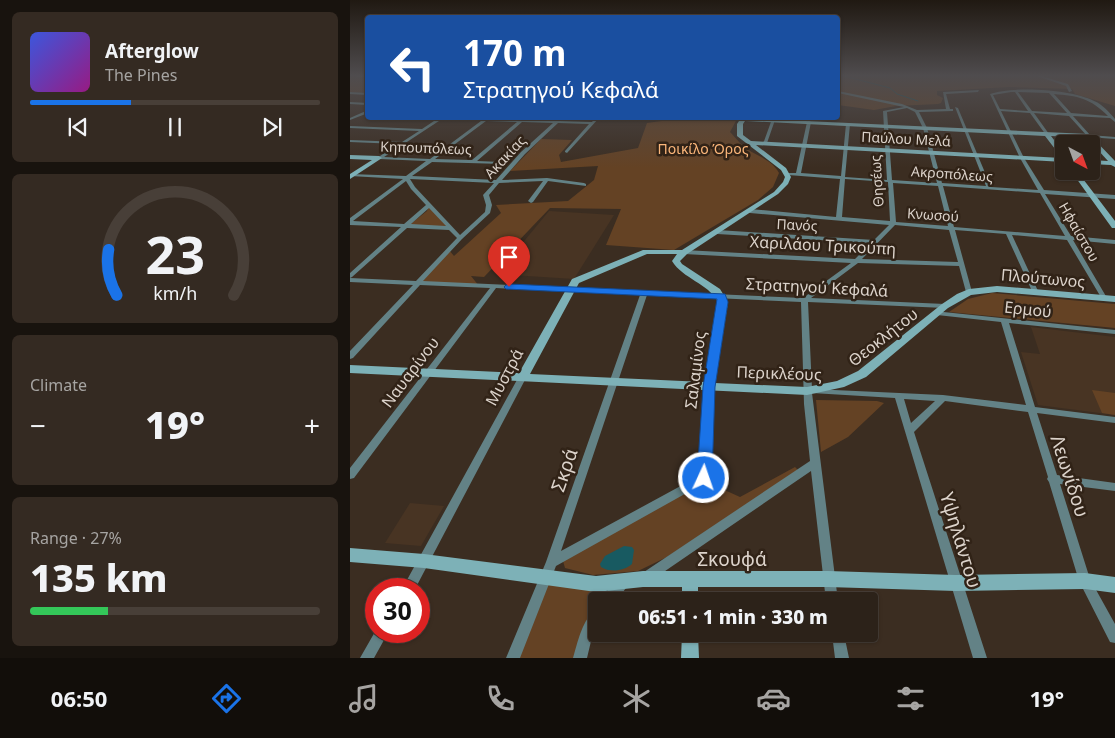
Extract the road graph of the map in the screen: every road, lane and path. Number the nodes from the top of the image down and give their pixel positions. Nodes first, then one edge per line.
1 (911, 107) joint
2 (947, 107) edge
3 (996, 107) edge
4 (1029, 107) edge
5 (1063, 107) edge
6 (1100, 107) edge
7 (948, 110) junction
8 (998, 110) junction
9 (365, 112) edge
10 (1032, 112) junction
11 (918, 113) junction
12 (1070, 114) junction
13 (350, 115) edge
14 (359, 115) junction
15 (365, 115) edge
16 (1110, 116) junction
17 (350, 120) edge
18 (439, 120) edge
19 (483, 120) edge
20 (522, 120) edge
21 (534, 120) edge
22 (595, 120) edge
23 (740, 120) edge
24 (773, 120) joint
25 (1115, 121) edge
26 (557, 122) junction
27 (809, 122) junction
28 (592, 123) junction
29 (848, 124) junction
30 (887, 126) junction
31 (350, 127) edge
32 (925, 128) junction
33 (423, 130) junction
34 (965, 130) junction
35 (1008, 132) junction
36 (1047, 134) junction
37 (1068, 135) edge
38 (1088, 135) edge
39 (1100, 137) edge
40 (1115, 138) edge
41 (350, 141) edge
42 (403, 143) junction
43 (765, 143) junction
44 (748, 144) junction
45 (805, 146) junction
46 (1055, 146) edge
47 (845, 148) junction
48 (1100, 148) edge
49 (887, 150) junction
50 (567, 152) dead end
51 (931, 153) junction
52 (974, 155) junction
53 (350, 157) edge
54 (380, 158) junction
55 (1022, 158) junction
56 (1055, 159) edge
57 (430, 160) junction
58 (473, 162) junction
59 (502, 163) dead end
60 (1100, 163) edge
61 (1114, 164) edge
62 (788, 174) junction
63 (798, 174) junction
64 (351, 176) edge
65 (407, 178) junction
66 (844, 178) junction
67 (547, 179) junction
68 (1081, 180) edge
69 (889, 181) junction
70 (497, 182) junction
71 (940, 184) junction
72 (584, 185) dead end
73 (989, 188) junction
74 (1042, 191) junction
75 (1092, 195) junction
76 (1115, 197) edge
77 (530, 201) dead end
78 (429, 206) junction
79 (750, 211) junction
80 (839, 219) junction
81 (350, 222) edge
82 (893, 224) junction
83 (408, 226) junction
84 (1115, 226) edge
85 (449, 228) junction
86 (952, 228) junction
87 (716, 232) junction
88 (1008, 233) junction
89 (460, 238) junction
90 (1070, 238) junction
91 (876, 242) junction
92 (1115, 242) edge
93 (684, 252) junction
94 (857, 261) junction
95 (961, 264) junction
96 (350, 276) edge
97 (350, 280) edge
98 (418, 283) junction
99 (494, 286) junction
100 (569, 290) junction
101 (1036, 291) junction
102 (969, 292) junction
103 (644, 293) junction
104 (721, 296) junction
105 (1104, 298) junction
106 (1115, 299) edge
107 (804, 300) junction
108 (941, 310) junction
109 (1004, 320) junction
110 (1115, 332) edge
111 (350, 356) edge
112 (350, 369) edge
113 (428, 373) junction
114 (522, 378) junction
115 (612, 383) junction
116 (709, 387) junction
117 (807, 391) junction
118 (898, 395) junction
119 (943, 398) junction
120 (1030, 409) junction
121 (1115, 420) edge
122 (909, 432) junction
123 (814, 464) junction
124 (350, 475) edge
125 (1052, 479) junction
126 (1115, 487) edge
127 (350, 555) edge
128 (424, 561) junction
129 (552, 562) junction
130 (545, 576) junction
131 (414, 578) edge
132 (643, 579) junction
133 (690, 579) junction
134 (828, 579) junction
135 (625, 581) junction
136 (1085, 582) junction
137 (956, 583) junction
138 (1115, 585) edge
139 (616, 592) edge
140 (690, 592) edge
141 (830, 592) edge
142 (588, 631) edge
143 (1115, 637) edge
144 (690, 642) edge
145 (839, 642) edge
146 (376, 643) edge
147 (368, 658) edge
148 (514, 658) edge
149 (580, 658) edge
150 (690, 658) edge
151 (842, 658) edge
152 (980, 658) edge

1 - 11 street
1 - 30 street, Θησέως
2 - 7 street
3 - 8 street, Ηφαίστου
4 - 10 street
5 - 12 street
6 - 16 street
7 - 11 street
7 - 34 street
8 - 10 street
8 - 35 street, Ηφαίστου
9 - 14 street
10 - 12 street
10 - 36 street
11 - 32 street
12 - 16 street
12 - 38 street
13 - 14 street
14 - 15 street
14 - 17 street
16 - 25 street
18 - 33 street
19 - 57 street
20 - 58 street
21 - 26 street
22 - 28 street
23 - 44 street
24 - 27 street
24 - 43 street
26 - 28 street
26 - 70 street, Ακακίας
27 - 29 street
27 - 45 street
28 - 50 street
29 - 30 street
29 - 47 street
30 - 32 street
30 - 49 street, Θησέως
31 - 33 street
32 - 34 street
32 - 51 street
33 - 42 street
34 - 35 street
34 - 52 street
35 - 36 street
35 - 55 street, Ηφαίστου
36 - 37 street
36 - 46 street
39 - 40 street
41 - 42 street
42 - 54 street
43 - 44 street, Παύλου Μελά
43 - 45 street, Παύλου Μελά
44 - 62 street
45 - 47 street, Παύλου Μελά
45 - 63 street
47 - 49 street, Παύλου Μελά
47 - 66 street
48 - 61 street
49 - 51 street, Παύλου Μελά
49 - 69 street, Θησέως
51 - 52 street, Παύλου Μελά
51 - 71 street
52 - 55 street, Παύλου Μελά
52 - 73 street
53 - 54 street, Κηπουπόλεως
54 - 57 street, Κηπουπόλεως
54 - 64 street
55 - 56 street, Παύλου Μελά
55 - 74 street, Ηφαίστου
57 - 58 street, Κηπουπόλεως
57 - 65 street
58 - 59 street, Κηπουπόλεως
60 - 61 street
62 - 63 street, Ακροπόλεως
62 - 79 street
63 - 66 street, Ακροπόλεως
64 - 65 street
65 - 70 street
65 - 78 street
65 - 81 street
66 - 69 street, Ακροπόλεως
66 - 80 street
67 - 70 street
67 - 72 street
67 - 77 street
68 - 75 street
69 - 71 street, Ακροπόλεως
69 - 82 street, Θησέως
70 - 89 street, Ακακίας
71 - 73 street, Ακροπόλεως
71 - 86 street
73 - 74 street, Ακροπόλεως
74 - 75 street, Ακροπόλεως
74 - 90 street, Ηφαίστου
75 - 76 street, Ακροπόλεως
75 - 84 street
78 - 83 street
78 - 85 street
79 - 80 street, Κνωσού
79 - 87 street
80 - 82 street, Κνωσού
81 - 83 street
82 - 86 street, Κνωσού
82 - 91 street, Θησέως
83 - 85 street
83 - 96 street
85 - 89 street
86 - 88 street, Κνωσού
86 - 95 street
87 - 91 street, Πανός
87 - 93 street
88 - 90 street, Κνωσού
88 - 101 street
89 - 98 street
90 - 92 street, Κνωσού
90 - 105 street, Ηφαίστου
91 - 94 street, Θησέως
93 - 94 street, Χαριλάου Τρικούπη
93 - 100 street, Μυστρά
93 - 104 street
94 - 95 street, Χαριλάου Τρικούπη
94 - 107 street, Θησέως
95 - 102 street
97 - 98 street
98 - 99 street, Στρατηγού Κεφαλά
98 - 111 street
99 - 100 street, Στρατηγού Κεφαλά
99 - 113 street, Ναυαρίνου
100 - 103 street, Στρατηγού Κεφαλά
100 - 114 street, Μυστρά
101 - 102 street, Πλούτωνος
101 - 105 street, Πλούτωνος
102 - 108 street, Θεοκλήτου
103 - 104 street, Στρατηγού Κεφαλά
103 - 115 street, Σκρά
104 - 107 street, Στρατηγού Κεφαλά
104 - 116 street, Σαλαμίνος
105 - 106 street, Πλούτωνος
107 - 108 street, Στρατηγού Κεφαλά
107 - 117 street
108 - 109 street, Ερμού
108 - 117 street, Θεοκλήτου
109 - 110 street, Ερμού
109 - 120 street, Λεωνίδου
112 - 113 street, Περικλέους
113 - 114 street, Περικλέους
113 - 124 street, Ναυαρίνου
114 - 115 street, Περικλέους
114 - 128 street, Μυστρά
115 - 116 street, Περικλέους
115 - 129 street, Σκρά
116 - 117 street, Περικλέους
116 - 129 street, Σαλαμίνος
117 - 118 street, Περικλέους
117 - 123 street
118 - 119 street, Περικλέους
118 - 122 street, Υψηλάντου
119 - 120 street, Περικλέους
119 - 122 street
120 - 121 street, Περικλέους
120 - 125 street, Λεωνίδου
122 - 137 street, Υψηλάντου
123 - 132 street
123 - 134 street
125 - 126 street
125 - 136 street, Λεωνίδου
127 - 128 street, Σκουφά
128 - 130 street, Σκουφά
128 - 131 street, Μυστρά
129 - 130 street, Σκρά
130 - 135 street, Σκουφά
130 - 148 street, Σκρά
132 - 133 street, Σκουφά
132 - 135 street, Σκουφά
133 - 134 street, Σκουφά
133 - 140 street
134 - 137 street, Σκουφά
134 - 141 street
135 - 139 street
136 - 137 street, Σκουφά
136 - 138 street, Σκουφά
136 - 143 street, Λεωνίδου
137 - 152 street, Υψηλάντου
142 - 149 street
144 - 150 street
145 - 151 street
146 - 147 street

